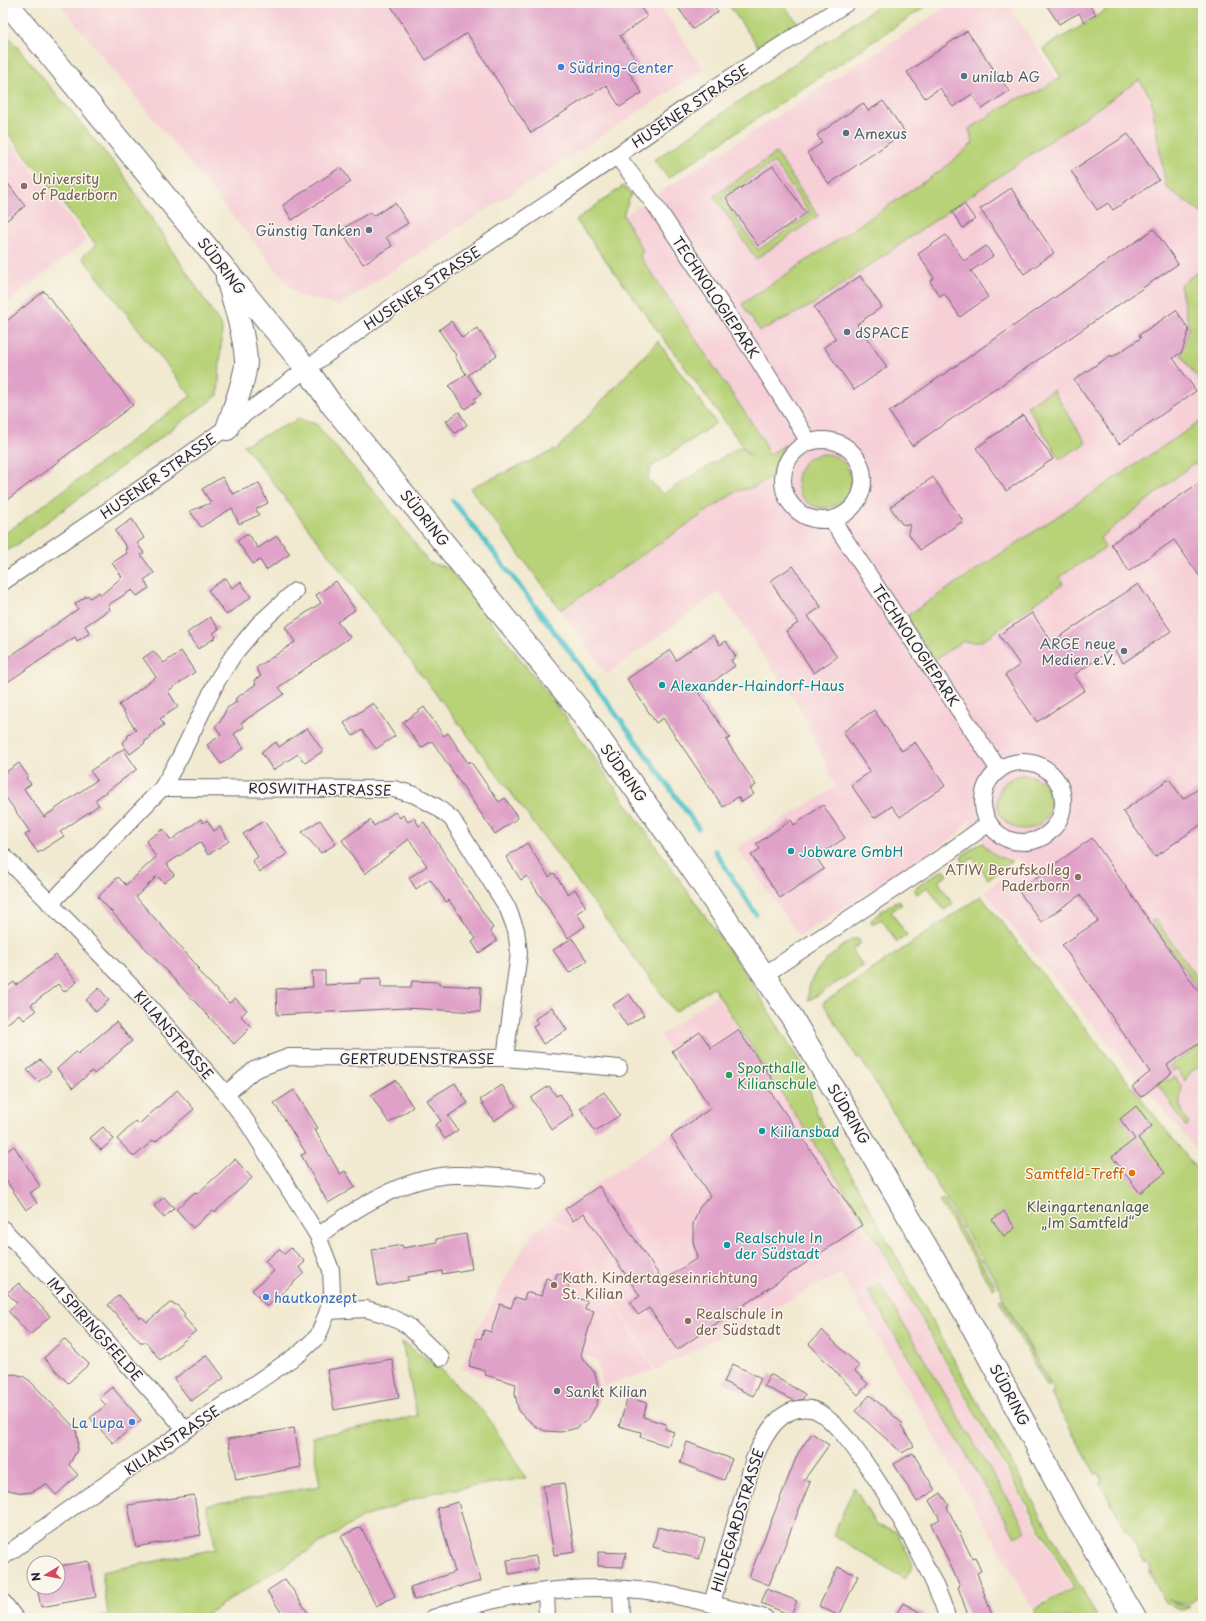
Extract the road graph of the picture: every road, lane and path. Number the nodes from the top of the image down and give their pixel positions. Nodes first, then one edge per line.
1 (7, 3) edge
2 (847, 3) edge
3 (617, 156) junction
4 (226, 272) junction
5 (306, 368) junction
6 (227, 429) junction
7 (809, 442) junction
8 (832, 520) junction
9 (3, 582) edge
10 (294, 591) dead end
11 (999, 770) junction
12 (162, 788) junction
13 (989, 823) junction
14 (3, 855) edge
15 (50, 904) junction
16 (764, 975) junction
17 (505, 1058) junction
18 (619, 1068) dead end
19 (226, 1094) junction
20 (538, 1181) dead end
21 (3, 1229) edge
22 (318, 1236) junction
23 (328, 1311) junction
24 (441, 1358) dead end
25 (186, 1430) junction
26 (3, 1557) edge
27 (620, 1590) junction
28 (546, 1591) junction
29 (3, 1602) edge
30 (712, 1603) junction
31 (728, 1613) edge
32 (15, 1618) edge
33 (434, 1618) edge
34 (547, 1618) edge
35 (622, 1618) edge
36 (765, 1618) edge
37 (947, 1618) edge
38 (1135, 1618) edge

1 - 4 main road, SÜDRING
2 - 3 street, HUSENER STRASSE
3 - 5 street, HUSENER STRASSE
3 - 7 street, TECHNOLOGIEPARK
4 - 5 main road, SÜDRING
4 - 6 main road
5 - 6 street, HUSENER STRASSE
5 - 16 main road, SÜDRING
6 - 9 street, HUSENER STRASSE
7 - 8 street
7 - 8 street
8 - 11 street, TECHNOLOGIEPARK
10 - 12 street
11 - 13 street
11 - 13 street
12 - 15 street
12 - 17 street, ROSWITHASTRASSE
13 - 16 street
14 - 15 street, KILIANSTRASSE
15 - 19 street, KILIANSTRASSE
16 - 38 main road, SÜDRING
17 - 18 street, GERTRUDENSTRASSE
17 - 19 street, GERTRUDENSTRASSE
19 - 22 street, KILIANSTRASSE
20 - 22 street
21 - 25 street, IM SPIRINGSFELDE
22 - 23 street, KILIANSTRASSE
23 - 24 street
23 - 25 street, KILIANSTRASSE
25 - 26 street, KILIANSTRASSE
27 - 28 street
27 - 30 street
27 - 35 street
28 - 33 street
28 - 34 street
29 - 32 street
30 - 31 street
30 - 37 street, HILDEGARDSTRASSE
31 - 36 street

